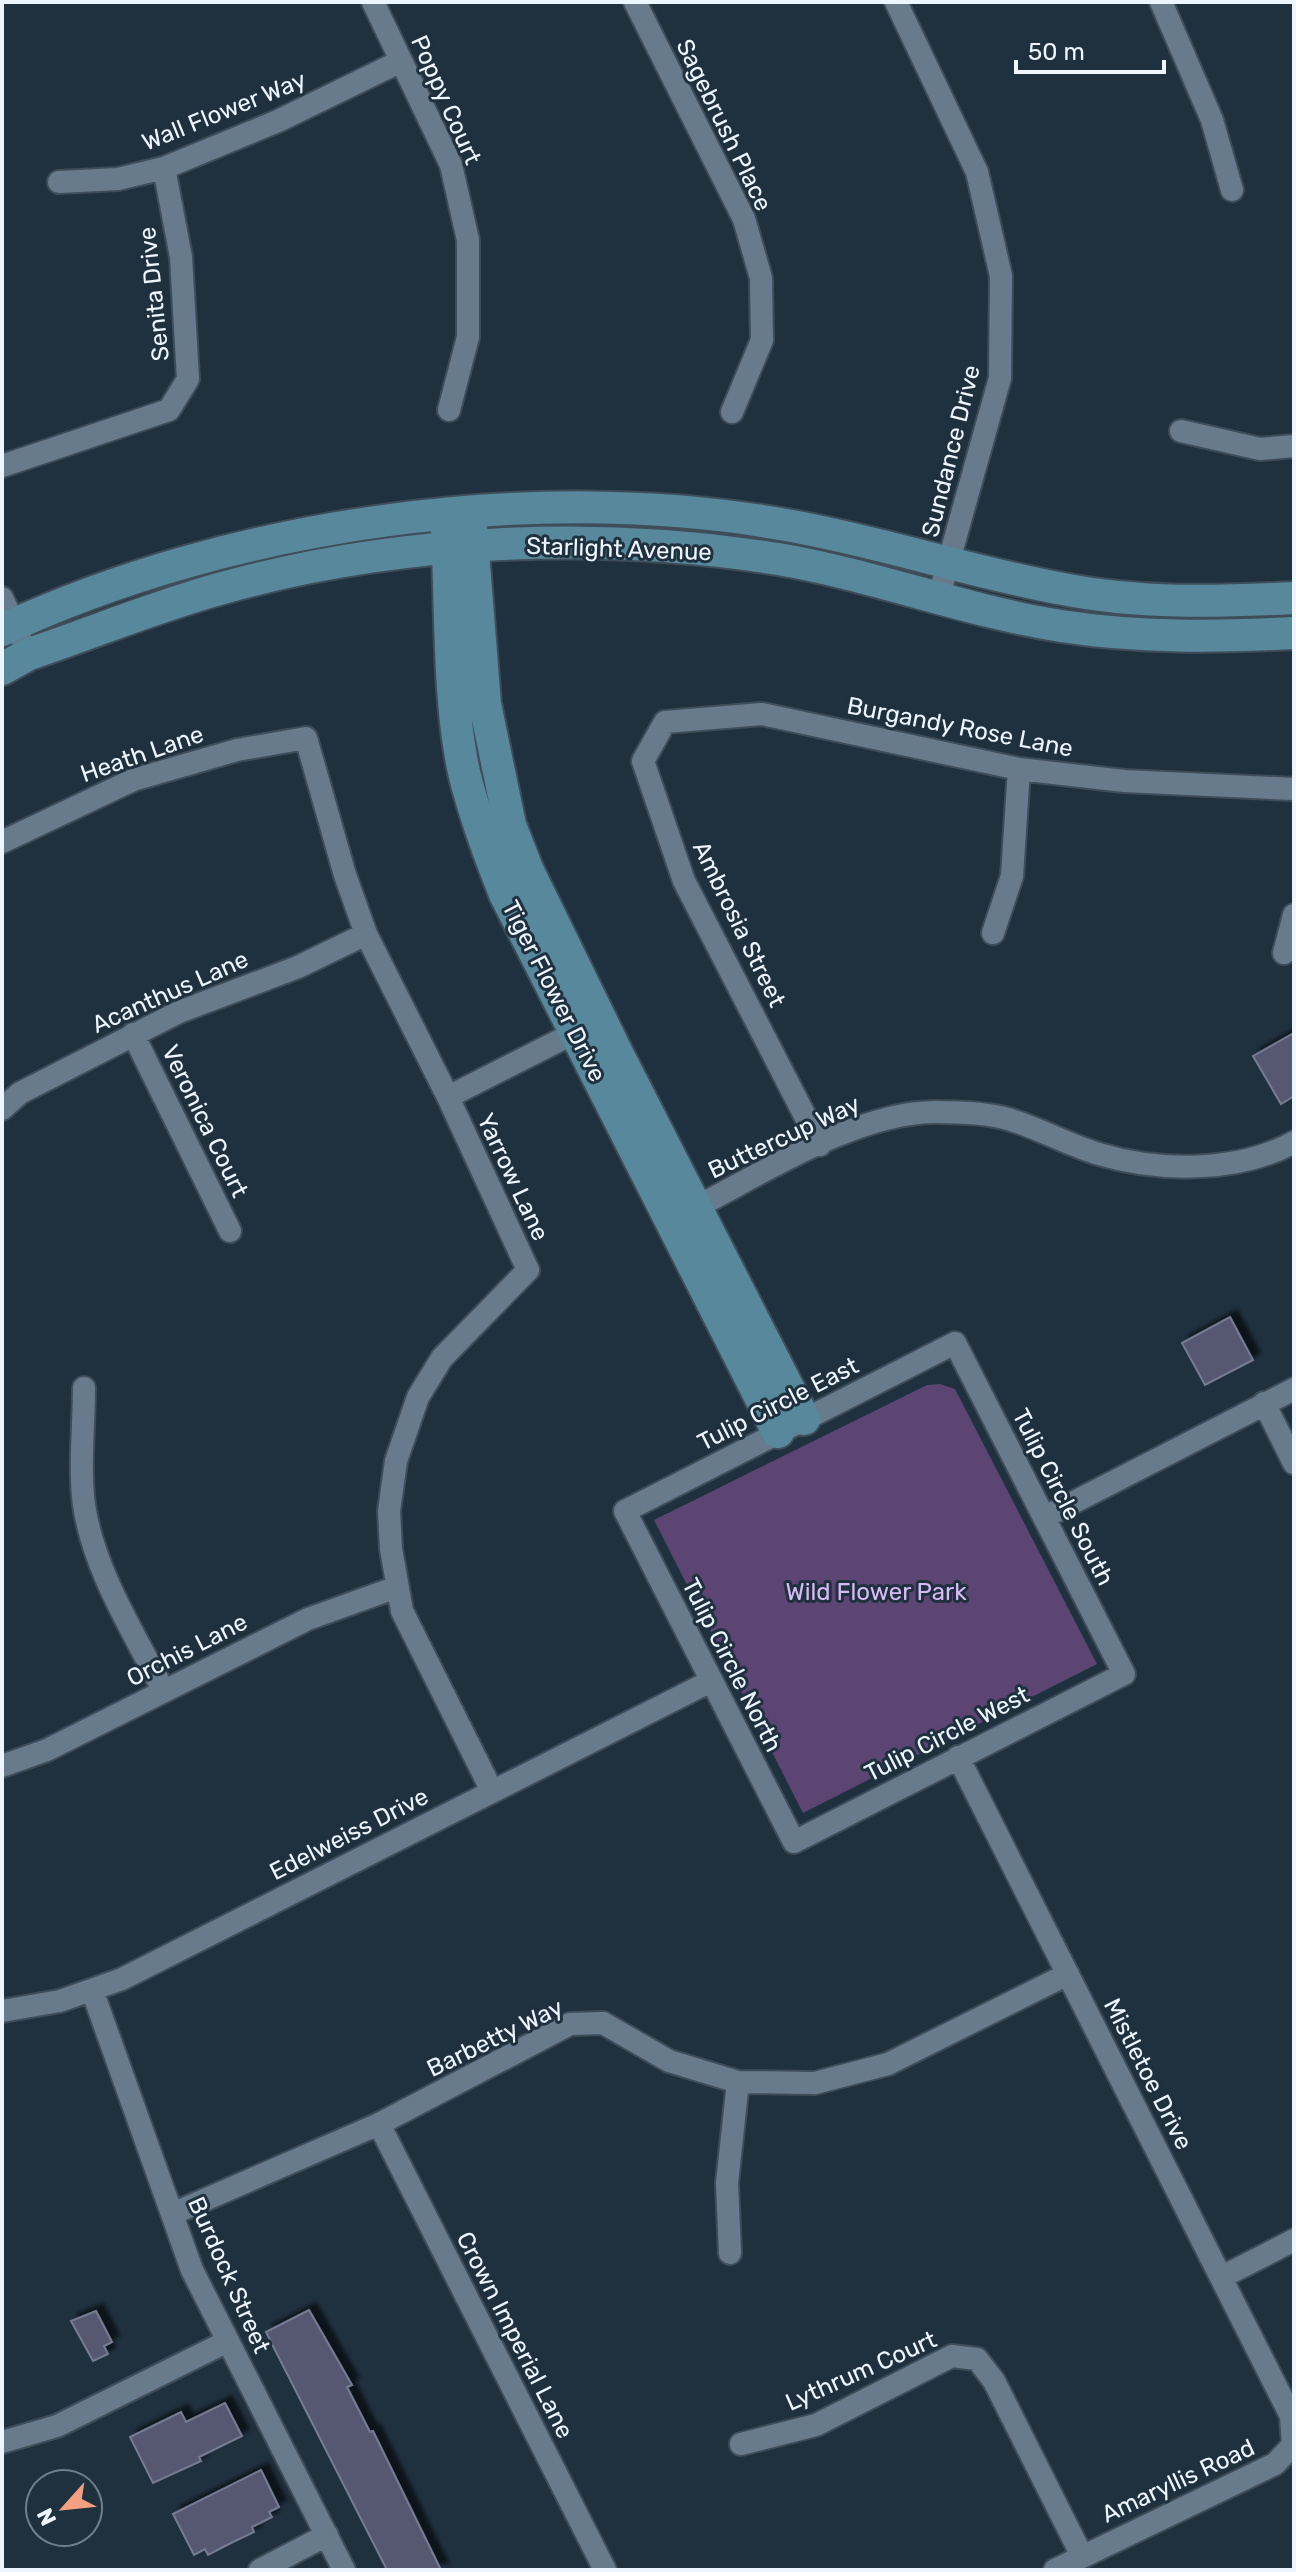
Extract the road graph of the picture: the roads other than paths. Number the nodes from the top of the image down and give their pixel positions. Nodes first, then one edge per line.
1 (373, 2) edge
2 (635, 2) edge
3 (896, 2) edge
4 (1161, 2) edge
5 (401, 61) junction
6 (164, 168) junction
7 (59, 182) dead end
8 (1232, 190) dead end
9 (449, 410) dead end
10 (732, 412) dead end
11 (1181, 431) dead end
12 (1294, 446) edge
13 (2, 466) edge
14 (459, 515) junction
15 (460, 549) junction
16 (950, 561) junction
17 (939, 596) junction
18 (1294, 598) edge
19 (6, 618) edge
20 (1294, 633) edge
21 (15, 661) edge
22 (665, 722) joint
23 (306, 738) joint
24 (1019, 769) junction
25 (1294, 789) edge
26 (1294, 799) edge
27 (2, 842) edge
28 (1294, 915) edge
29 (993, 933) dead end
30 (366, 934) junction
31 (1284, 953) dead end
32 (574, 1033) junction
33 (133, 1034) junction
34 (448, 1097) junction
35 (2, 1109) edge
36 (1294, 1142) edge
37 (820, 1145) junction
38 (684, 1214) junction
39 (230, 1231) dead end
40 (955, 1343) joint
41 (84, 1388) dead end
42 (1294, 1389) edge
43 (1264, 1403) junction
44 (791, 1425) junction
45 (1294, 1463) edge
46 (625, 1511) joint
47 (1045, 1517) junction
48 (397, 1587) junction
49 (1124, 1674) joint
50 (711, 1681) junction
51 (163, 1690) junction
52 (958, 1757) junction
53 (2, 1766) edge
54 (492, 1791) junction
55 (794, 1842) joint
56 (1068, 1974) junction
57 (92, 1990) junction
58 (2, 2011) edge
59 (738, 2082) junction
60 (379, 2124) junction
61 (172, 2214) junction
62 (1294, 2240) edge
63 (730, 2253) dead end
64 (1222, 2277) junction
65 (228, 2341) junction
66 (1291, 2416) joint
67 (2, 2442) edge
68 (741, 2444) dead end
69 (327, 2535) junction
70 (1082, 2556) junction
71 (260, 2570) edge
72 (344, 2570) edge
73 (605, 2570) edge
74 (1055, 2570) edge

1 - 5 street, Poppy Court
2 - 10 street, Sagebrush Place
3 - 16 street, Sundance Drive
4 - 8 street
5 - 6 street, Wall Flower Way
5 - 9 street, Poppy Court
6 - 7 street, Wall Flower Way
6 - 13 street, Senita Drive
11 - 12 street
14 - 15 street, Tiger Flower Drive
14 - 16 street, Starlight Avenue
14 - 19 street, Starlight Avenue
15 - 17 street, Starlight Avenue
15 - 21 street, Starlight Avenue
15 - 32 street, Tiger Flower Drive
15 - 38 street, Tiger Flower Drive
16 - 17 street, Sundance Drive
16 - 18 street, Starlight Avenue
17 - 20 street, Starlight Avenue
19 - 21 street
22 - 24 street, Burgandy Rose Lane
22 - 37 street, Ambrosia Street
23 - 27 street, Heath Lane
23 - 30 street, Yarrow Lane
24 - 25 street, Burgandy Rose Lane
24 - 29 street
25 - 26 street
28 - 31 street
30 - 33 street, Acanthus Lane
30 - 34 street, Yarrow Lane
32 - 34 street
32 - 38 street, Tiger Flower Drive
33 - 35 street, Acanthus Lane
33 - 39 street, Veronica Court
34 - 48 street, Yarrow Lane
36 - 37 street, Buttercup Way
37 - 38 street, Buttercup Way
38 - 44 street, Tiger Flower Drive
40 - 44 street, Tulip Circle East
40 - 47 street, Tulip Circle South
41 - 51 street
42 - 43 street
43 - 45 street
43 - 47 street
44 - 46 street, Tulip Circle East
46 - 50 street, Tulip Circle North
47 - 49 street, Tulip Circle South
48 - 51 street, Orchis Lane
48 - 54 street, Yarrow Lane
49 - 52 street, Tulip Circle West
50 - 54 street, Edelweiss Drive
50 - 55 street, Tulip Circle North
51 - 53 street, Orchis Lane
52 - 55 street, Tulip Circle West
52 - 56 street, Mistletoe Drive
54 - 57 street, Edelweiss Drive
56 - 59 street, Barbetty Way
56 - 64 street, Mistletoe Drive
57 - 58 street, Edelweiss Drive
57 - 61 street, Burdock Street
59 - 60 street, Barbetty Way
59 - 63 street
60 - 61 street, Barbetty Way
60 - 73 street, Crown Imperial Lane
61 - 65 street, Burdock Street
62 - 64 street
64 - 66 street, Mistletoe Drive
65 - 67 street
65 - 69 street, Burdock Street
66 - 70 street, Amaryllis Road
68 - 70 street, Lythrum Court
69 - 71 street
69 - 72 street, Burdock Street
70 - 74 street, Amaryllis Road

